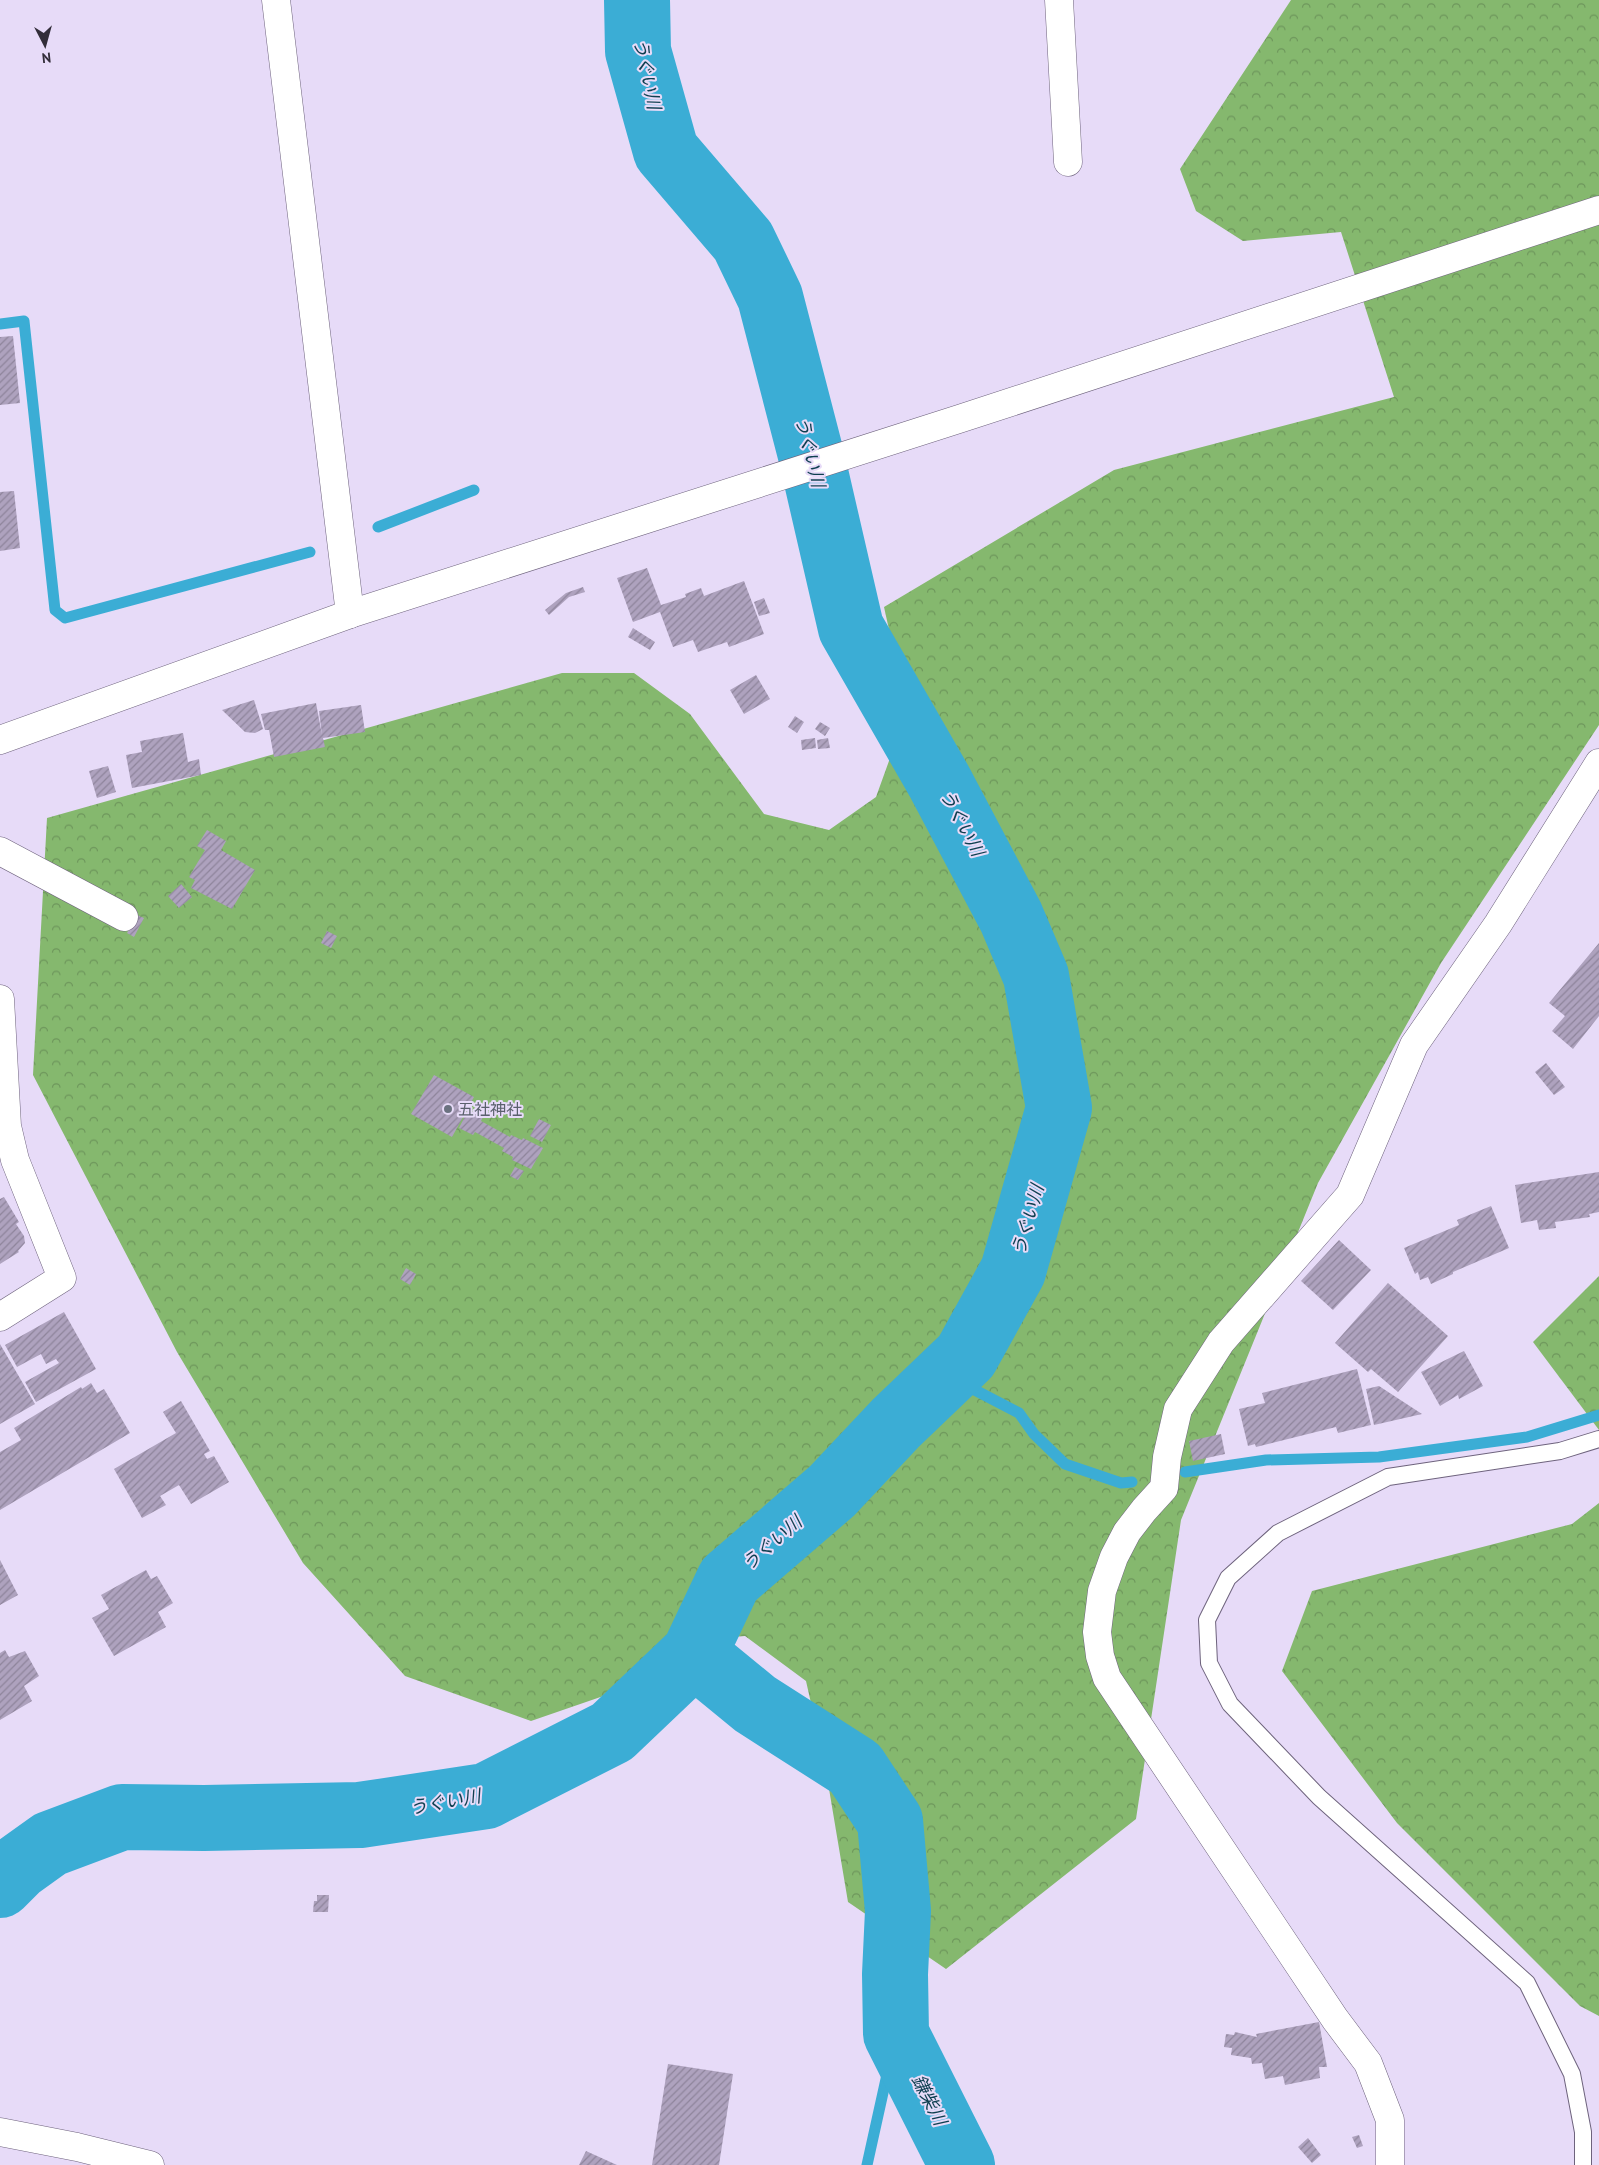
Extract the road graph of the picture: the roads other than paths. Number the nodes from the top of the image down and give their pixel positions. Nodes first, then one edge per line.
1 (276, 0) edge
2 (1059, 0) edge
3 (1068, 162) dead end
4 (1599, 210) edge
5 (350, 614) junction
6 (0, 740) edge
7 (1599, 763) edge
8 (0, 851) edge
9 (124, 917) dead end
10 (0, 1000) edge
11 (0, 1317) edge
12 (1599, 1439) edge
13 (0, 2132) edge
14 (73, 2156) edge
15 (150, 2165) edge
16 (1390, 2165) edge
17 (1584, 2165) edge

1 - 5 street
2 - 3 street
4 - 5 street
5 - 6 street
7 - 16 street
8 - 9 street
10 - 11 street
12 - 17 lane
13 - 14 street
14 - 15 street

